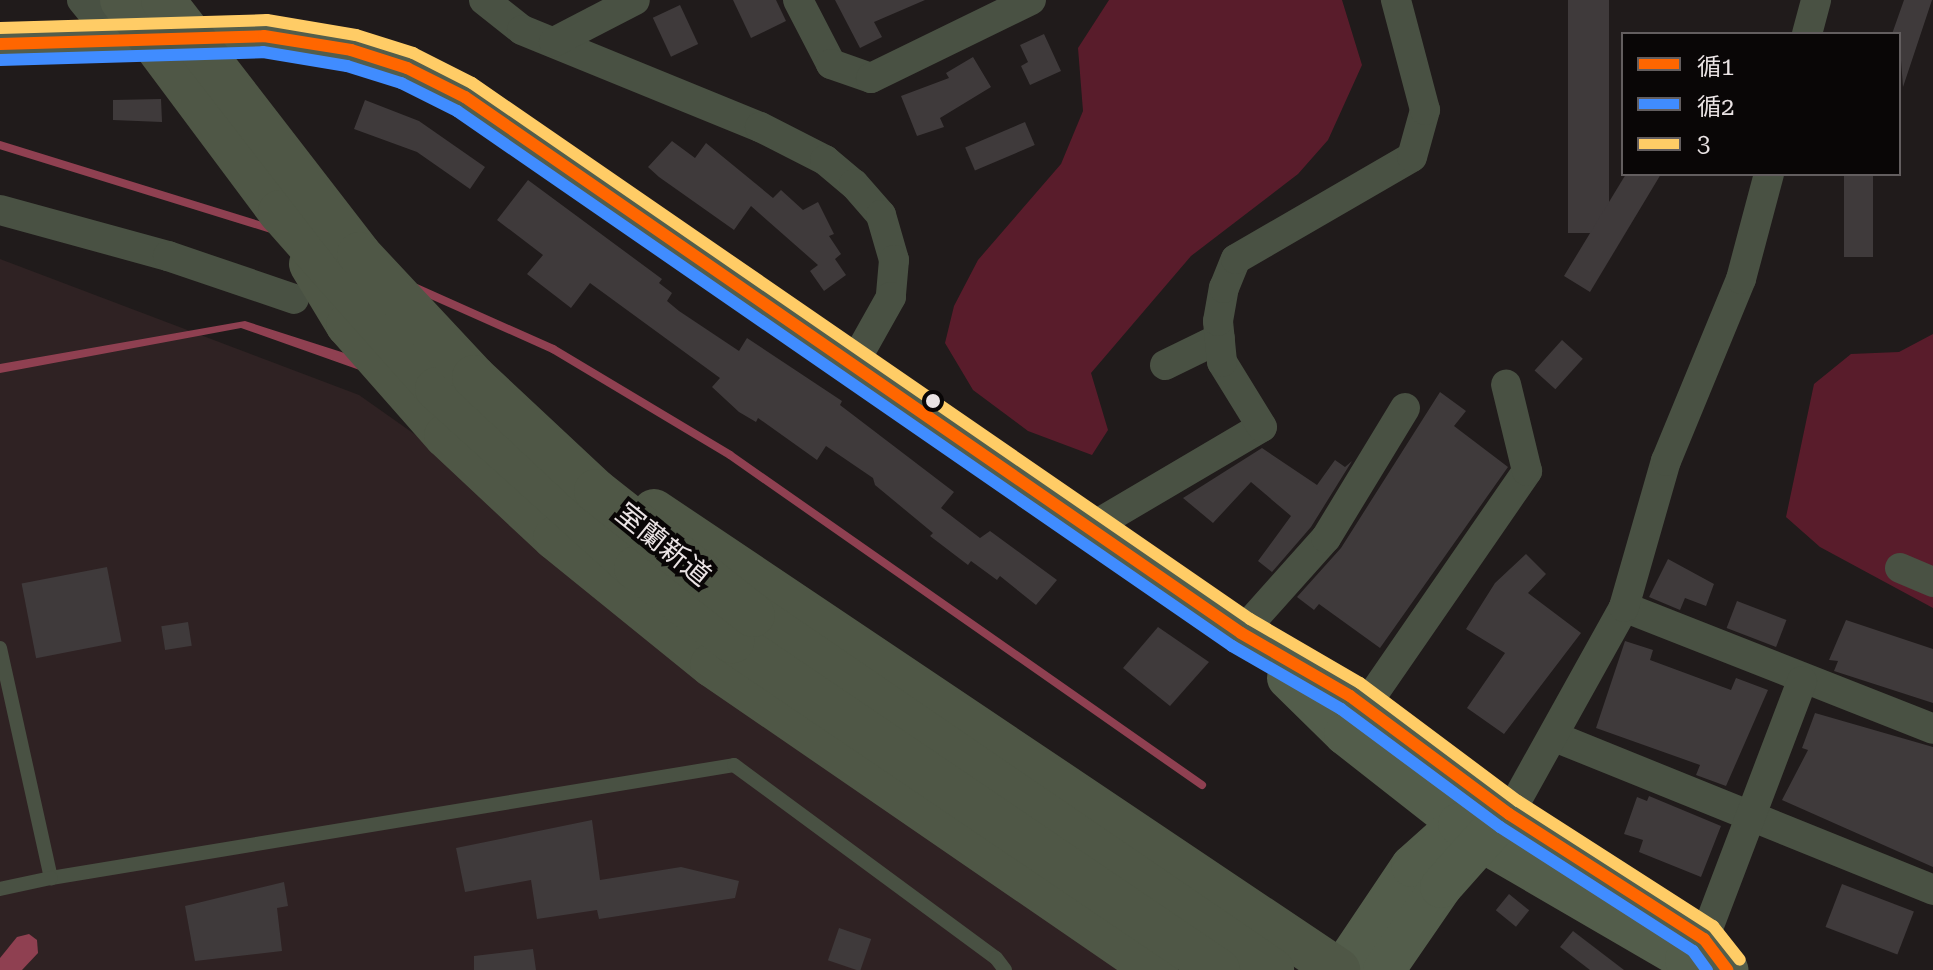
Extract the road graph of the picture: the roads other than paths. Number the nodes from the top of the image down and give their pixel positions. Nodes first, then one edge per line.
1 (82, 0) edge
2 (163, 0) edge
3 (484, 0) edge
4 (635, 0) edge
5 (798, 0) edge
6 (1031, 0) edge
7 (1396, 0) edge
8 (1816, 0) edge
9 (122, 26) edge
10 (1808, 32) edge
11 (221, 37) dead end
12 (554, 42) junction
13 (0, 44) edge
14 (1768, 176) edge
15 (0, 210) edge
16 (294, 299) dead end
17 (1220, 338) junction
18 (854, 363) junction
19 (1165, 365) dead end
20 (1506, 384) dead end
21 (1405, 408) dead end
22 (510, 413) junction
23 (1092, 527) junction
24 (1900, 568) dead end
25 (1933, 582) edge
26 (1624, 607) junction
27 (1241, 633) junction
28 (732, 640) junction
29 (0, 648) edge
30 (1802, 681) junction
31 (1355, 720) junction
32 (1933, 729) edge
33 (1555, 737) junction
34 (1754, 818) junction
35 (1483, 826) junction
36 (51, 878) junction
37 (0, 889) edge
38 (1933, 890) edge
39 (1718, 960) edge
40 (1362, 964) edge
41 (1005, 970) edge
42 (1156, 970) edge
43 (1218, 970) edge
44 (1272, 970) edge

1 - 9 street
2 - 22 highway, 室蘭新道, bridge
3 - 12 street
4 - 12 street
5 - 6 street
7 - 17 street
8 - 10 street
9 - 13 street
9 - 28 highway, 室蘭新道, bridge
11 - 18 street
12 - 18 street
14 - 26 street
15 - 16 street
17 - 19 street
17 - 23 street
18 - 23 street
20 - 31 street
21 - 27 street
22 - 28 highway, 室蘭新道, bridge
22 - 40 highway
23 - 27 street
24 - 25 street
26 - 30 street
26 - 33 street
27 - 31 street
28 - 42 highway
28 - 43 highway, 室蘭新道
28 - 44 highway, 室蘭新道
29 - 36 lane
30 - 32 street
30 - 34 street
31 - 35 street
33 - 34 street
33 - 35 street
34 - 38 street
34 - 39 street
35 - 39 street
35 - 40 street
36 - 37 lane
36 - 41 lane

